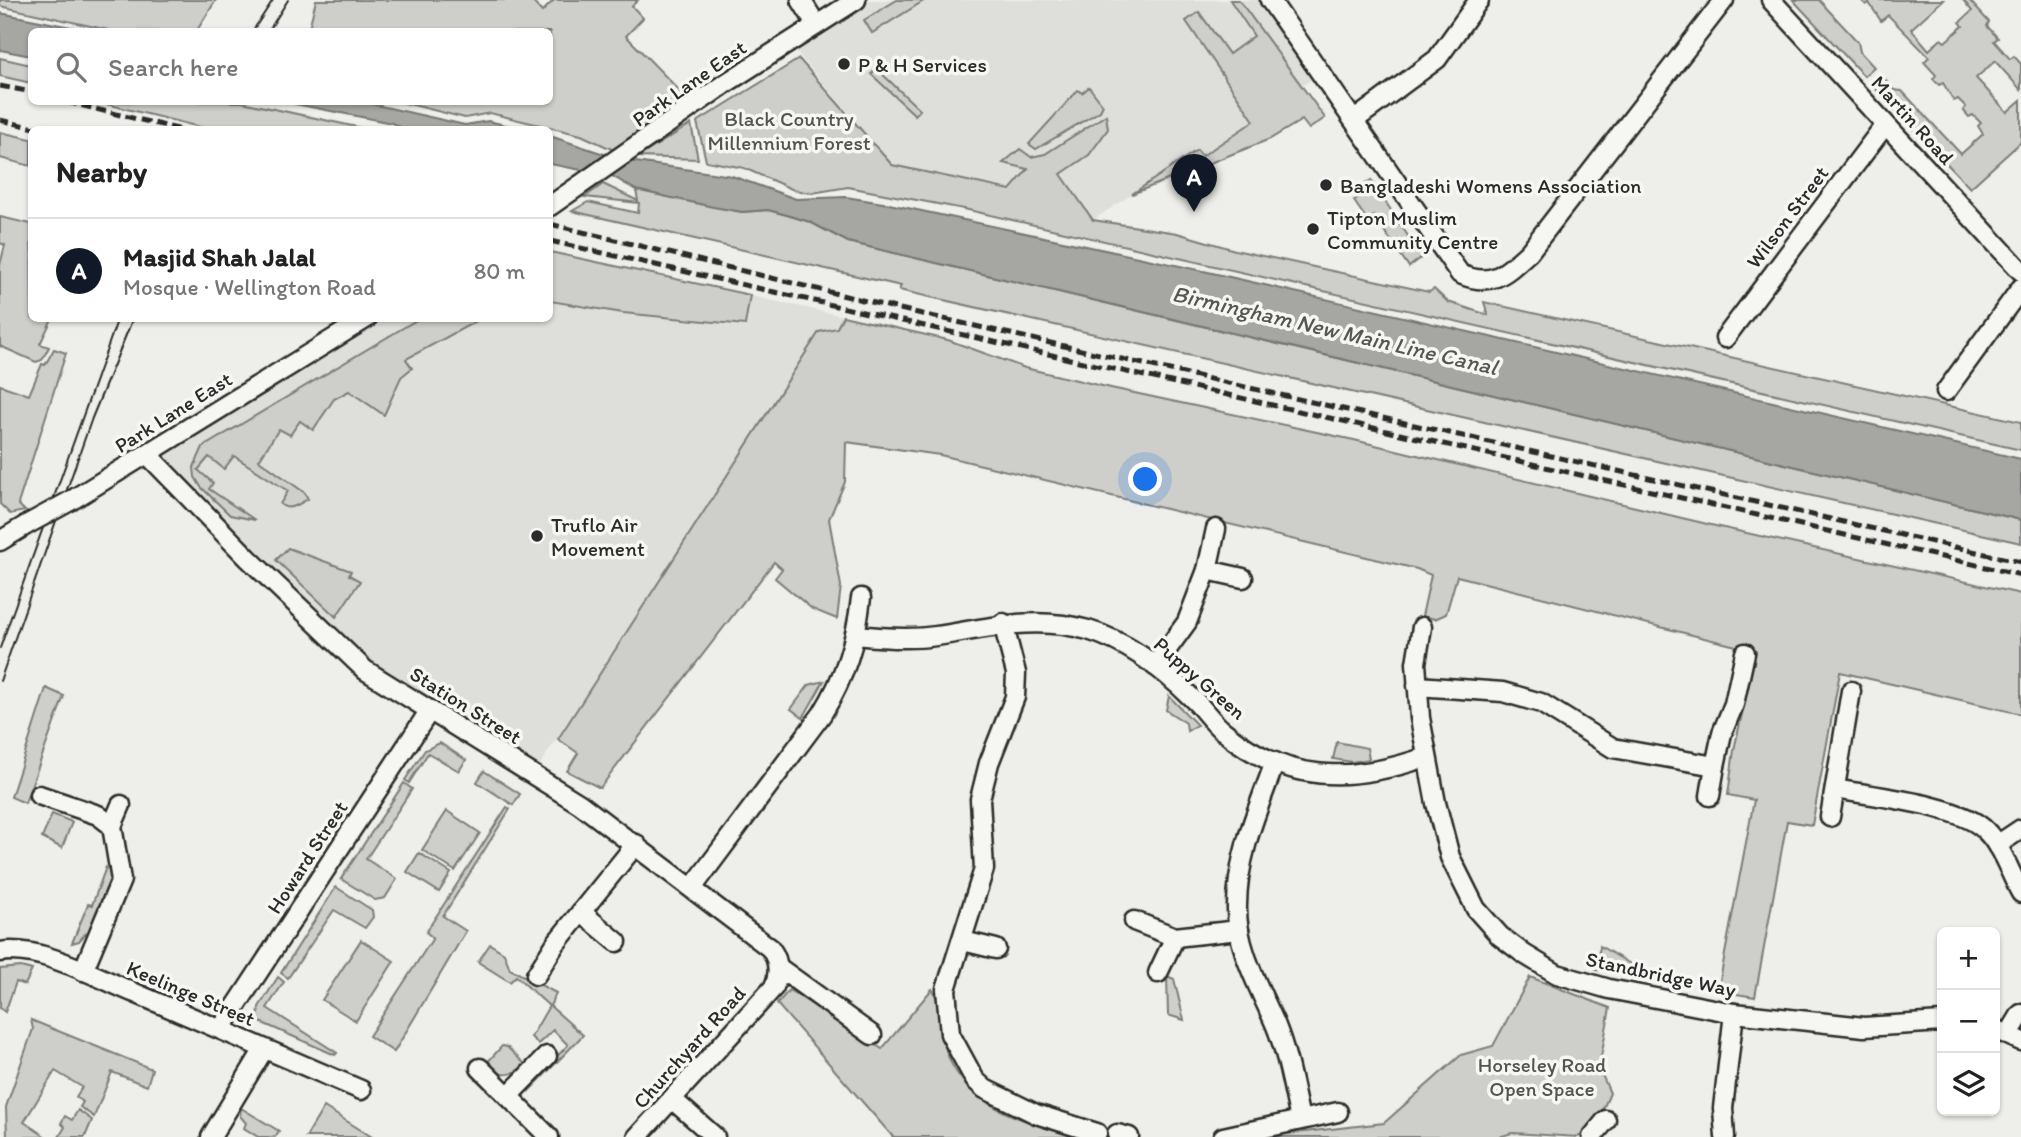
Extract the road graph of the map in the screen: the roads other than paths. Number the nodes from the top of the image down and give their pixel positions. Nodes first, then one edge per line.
1 (801, 0) edge
2 (856, 0) edge
3 (1270, 0) edge
4 (1479, 0) edge
5 (1724, 0) edge
6 (1770, 0) edge
7 (816, 24) junction
8 (1356, 119) junction
9 (1885, 125) junction
10 (553, 204) edge
11 (2021, 271) edge
12 (2021, 288) edge
13 (361, 322) edge
14 (1725, 338) dead end
15 (1946, 391) dead end
16 (148, 455) junction
17 (1216, 529) dead end
18 (1, 538) edge
19 (1207, 569) junction
20 (1243, 578) dead end
21 (862, 598) dead end
22 (1003, 623) junction
23 (1422, 628) dead end
24 (857, 635) junction
25 (1745, 653) dead end
26 (1155, 666) junction
27 (1417, 686) junction
28 (1851, 691) dead end
29 (430, 710) junction
30 (1426, 757) junction
31 (1275, 762) junction
32 (1715, 766) junction
33 (1835, 789) junction
34 (38, 795) dead end
35 (1710, 796) dead end
36 (121, 805) dead end
37 (1830, 817) dead end
38 (112, 826) junction
39 (2021, 828) edge
40 (636, 844) junction
41 (1997, 845) junction
42 (693, 887) junction
43 (2021, 893) edge
44 (581, 912) junction
45 (1134, 921) dead end
46 (1239, 930) junction
47 (1175, 937) junction
48 (963, 941) junction
49 (617, 942) dead end
50 (996, 950) dead end
51 (0, 952) edge
52 (778, 967) junction
53 (83, 971) junction
54 (1158, 972) dead end
55 (536, 975) dead end
56 (1734, 1013) junction
57 (2021, 1014) edge
58 (1937, 1022) edge
59 (221, 1029) junction
60 (872, 1035) dead end
61 (2008, 1035) edge
62 (264, 1049) junction
63 (547, 1056) dead end
64 (480, 1068) dead end
65 (361, 1090) dead end
66 (508, 1096) junction
67 (673, 1100) junction
68 (1338, 1112) dead end
69 (1300, 1119) junction
70 (1606, 1120) dead end
71 (1097, 1133) dead end
72 (217, 1135) edge
73 (549, 1137) edge
74 (637, 1137) edge
75 (715, 1137) edge
76 (1223, 1137) edge
77 (1592, 1137) edge
78 (1726, 1137) edge

1 - 7 street
2 - 7 street, Park Lane East
3 - 8 street
4 - 8 street
5 - 8 street
6 - 9 street, Martin Road
7 - 10 street, Park Lane East
9 - 11 street, Martin Road
9 - 14 street, Wilson Street
12 - 15 street
13 - 16 street, Park Lane East
16 - 18 street, Park Lane East, bridge
16 - 29 street, Station Street
17 - 19 street
19 - 20 street
19 - 26 street
21 - 24 street
22 - 24 street, Puppy Green
22 - 26 street, Puppy Green
22 - 48 street
23 - 27 street, Standbridge Way
24 - 42 street
25 - 32 street
26 - 31 street, Puppy Green
27 - 30 street, Standbridge Way
27 - 32 street
28 - 33 street
29 - 40 street, Station Street
29 - 59 street, Howard Street
30 - 31 street, Puppy Green
30 - 56 street, Standbridge Way
31 - 46 street
32 - 35 street
33 - 37 street
33 - 41 street
34 - 38 street
36 - 38 street
38 - 53 street
39 - 41 street
40 - 42 street, Station Street
40 - 44 street
41 - 43 street
42 - 52 street, Station Street
44 - 49 street
44 - 55 street
45 - 47 street
46 - 47 street
46 - 69 street
47 - 54 street
48 - 50 street
48 - 71 street
51 - 53 street, Keelinge Street
52 - 60 street, Station Street
52 - 67 street, Churchyard Road
53 - 59 street, Keelinge Street
56 - 58 street, Standbridge Way
56 - 78 street
57 - 61 street
59 - 62 street, Keelinge Street
62 - 65 street, Keelinge Street
62 - 72 street
63 - 66 street
64 - 66 street
66 - 73 street
67 - 74 street, Churchyard Road
67 - 75 street
68 - 69 street
69 - 76 street
70 - 77 street

